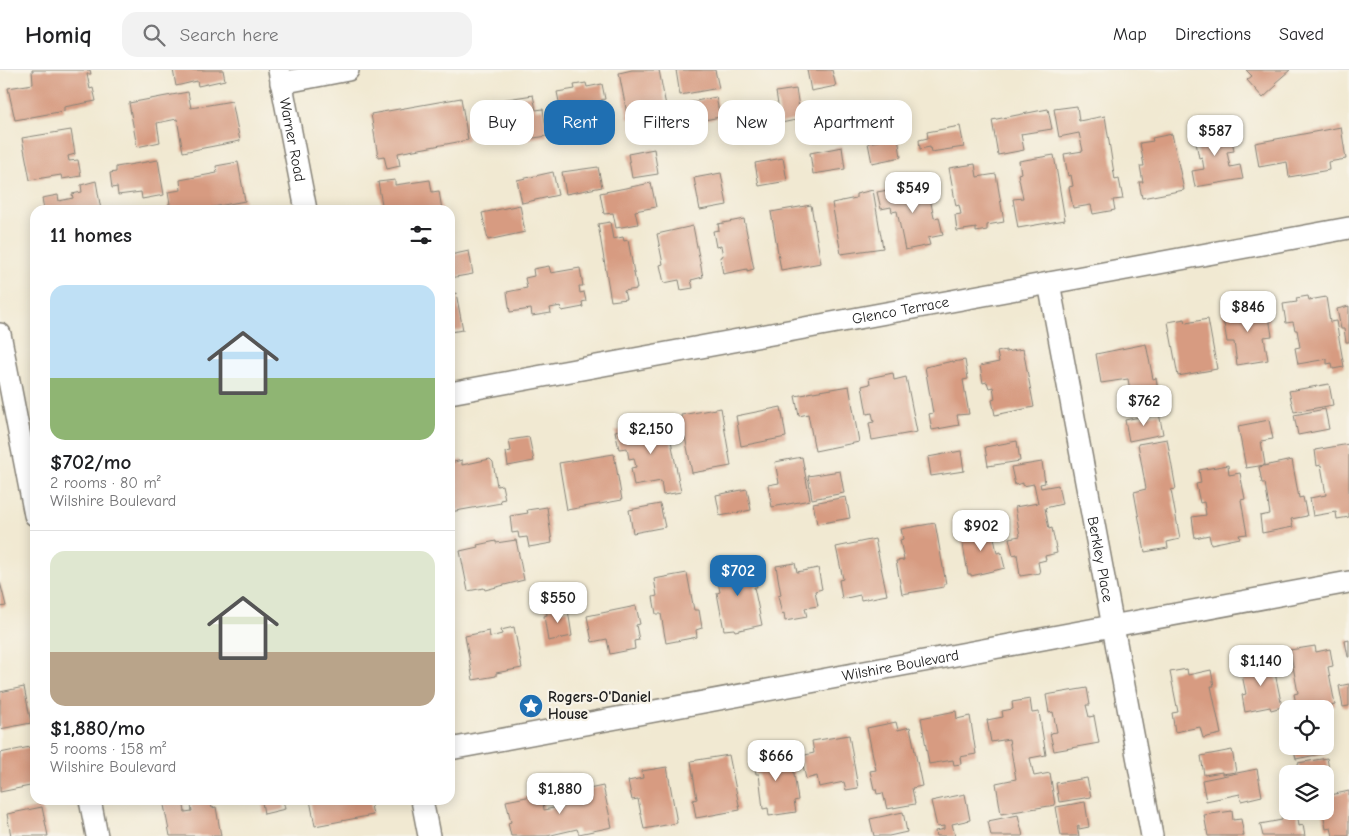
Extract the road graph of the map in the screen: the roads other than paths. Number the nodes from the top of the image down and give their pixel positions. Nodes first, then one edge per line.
1 (348, 70) edge
2 (280, 76) edge
3 (305, 205) edge
4 (1349, 228) edge
5 (1049, 283) junction
6 (0, 334) edge
7 (455, 392) edge
8 (30, 465) edge
9 (1349, 582) edge
10 (1113, 626) junction
11 (455, 748) edge
12 (91, 805) edge
13 (423, 805) edge
14 (97, 836) edge
15 (429, 836) edge
16 (1152, 836) edge

1 - 2 street
2 - 3 street, Warner Road
4 - 5 street, Glenco Terrace
5 - 7 street, Glenco Terrace
5 - 10 street, Berkley Place
6 - 8 street
9 - 10 street, Wilshire Boulevard
10 - 11 street, Wilshire Boulevard
10 - 16 street, Berkley Place
12 - 14 street
13 - 15 street

